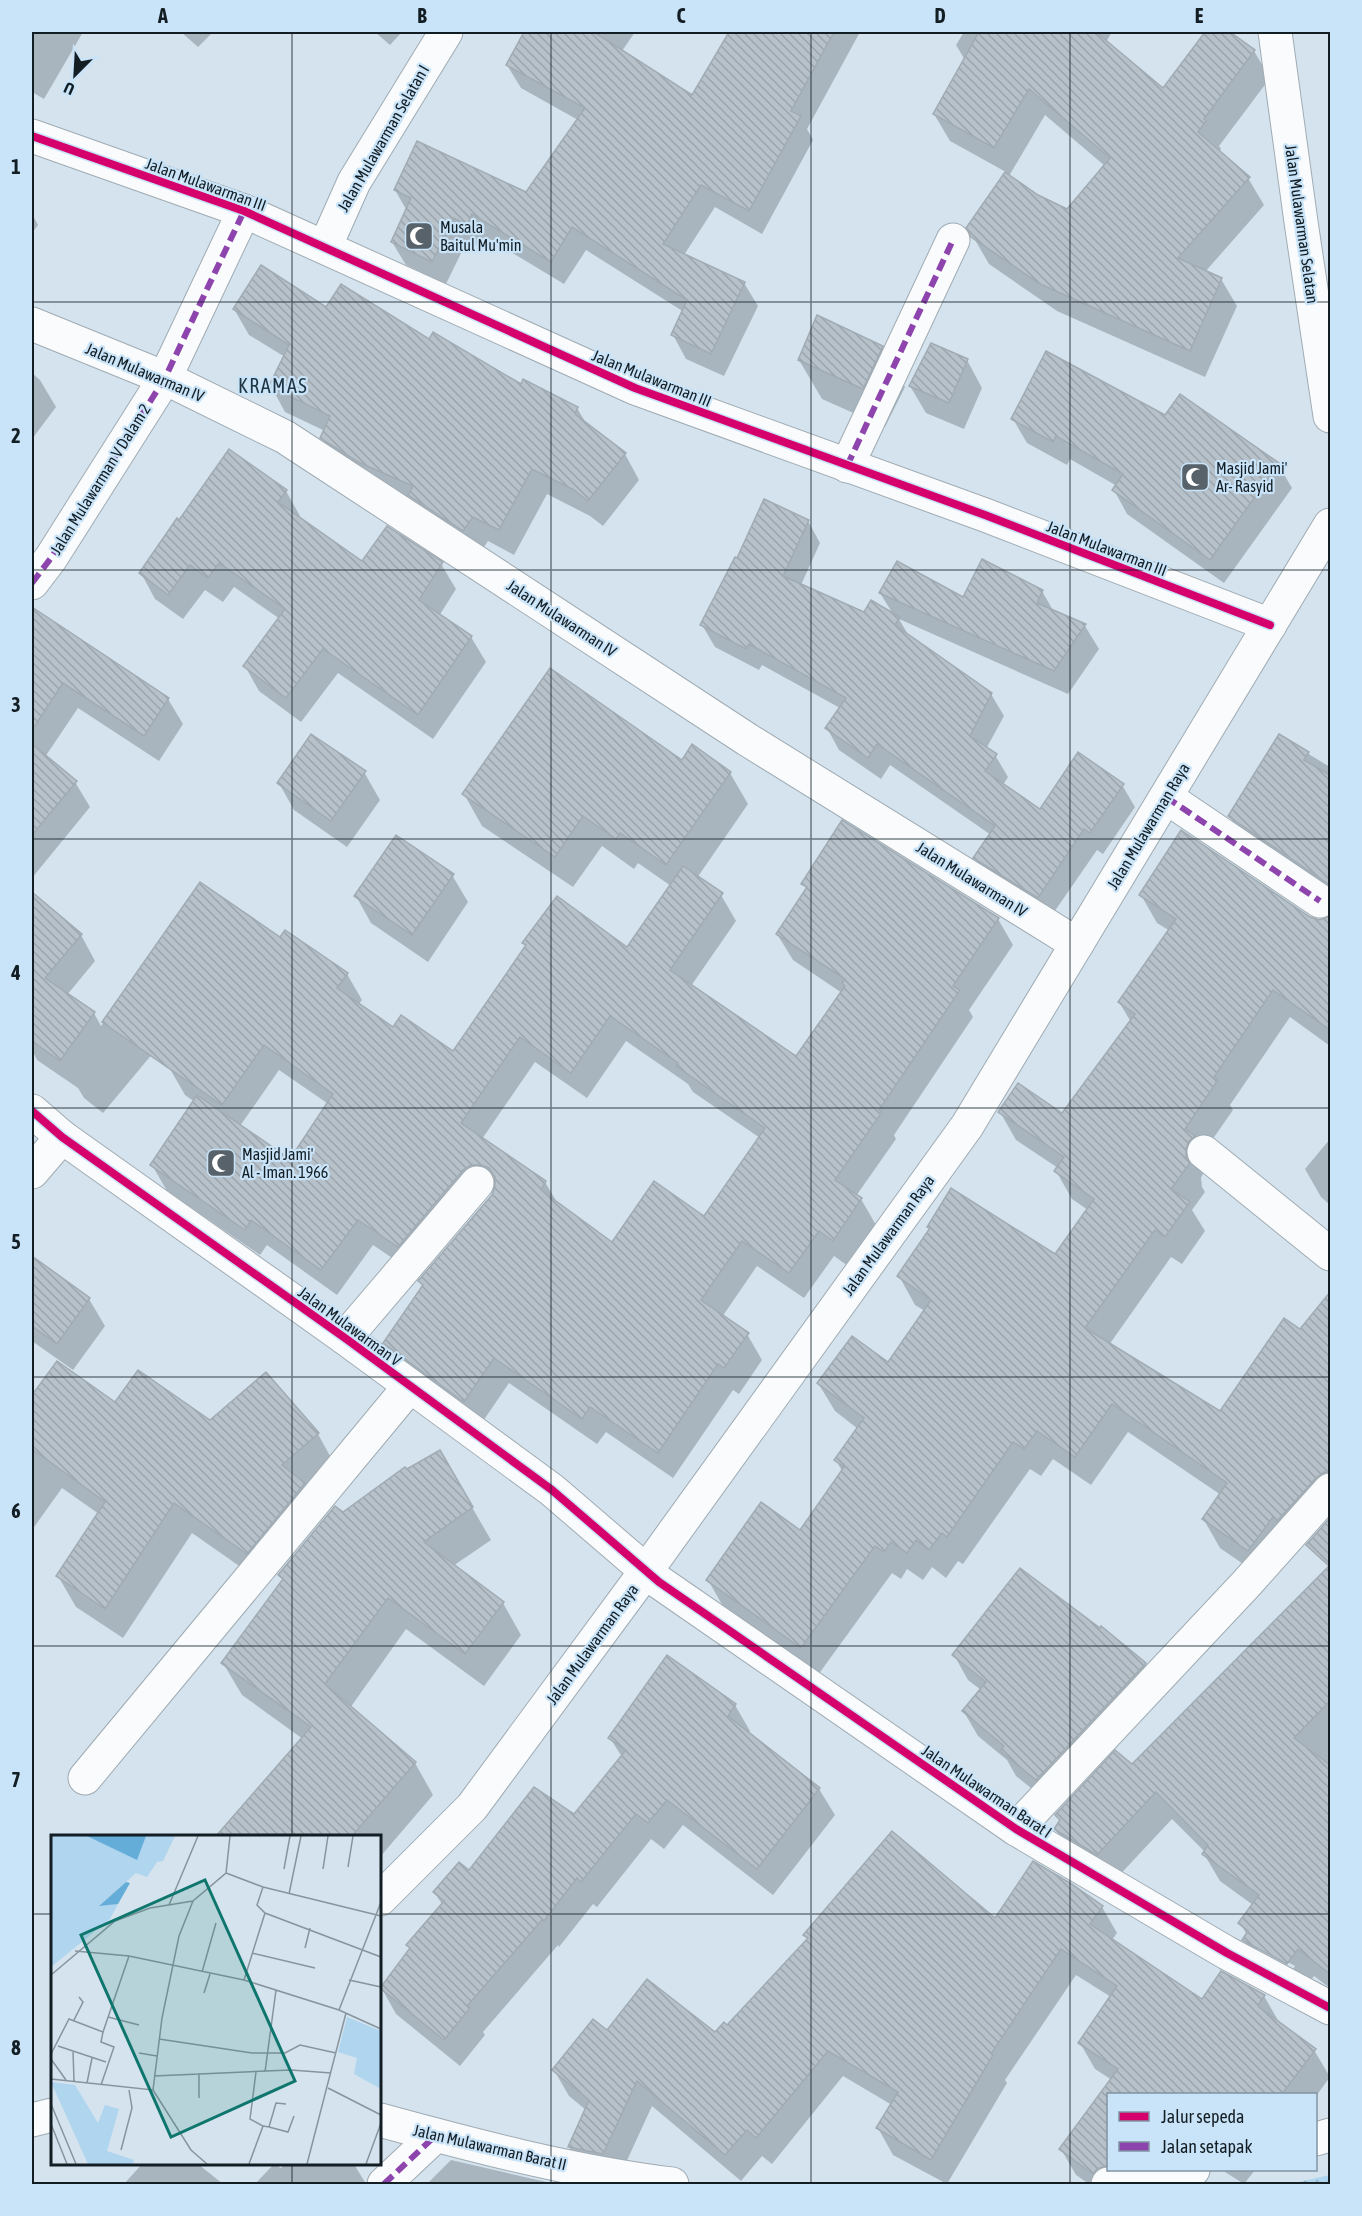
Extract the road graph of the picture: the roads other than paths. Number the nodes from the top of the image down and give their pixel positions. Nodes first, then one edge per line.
1 (447, 32) edge
2 (1275, 32) edge
3 (32, 136) edge
4 (244, 211) junction
5 (953, 240) dead end
6 (325, 247) junction
7 (32, 324) edge
8 (165, 378) junction
9 (1330, 416) edge
10 (847, 466) junction
11 (1330, 525) edge
12 (32, 583) edge
13 (1270, 625) junction
14 (1166, 797) junction
15 (1320, 901) dead end
16 (1077, 944) junction
17 (32, 1111) edge
18 (62, 1137) junction
19 (1204, 1152) dead end
20 (32, 1172) edge
21 (477, 1183) dead end
22 (1330, 1254) edge
23 (345, 1338) junction
24 (410, 1386) junction
25 (1330, 1490) edge
26 (646, 1571) junction
27 (85, 1778) dead end
28 (1016, 1829) junction
29 (381, 1898) edge
30 (1330, 2008) edge
31 (51, 2115) edge
32 (32, 2120) edge
33 (381, 2120) edge
34 (436, 2135) junction
35 (1182, 2171) edge
36 (384, 2184) edge
37 (672, 2184) edge
38 (1108, 2184) edge

1 - 6 street, Jalan Mulawarman Selatan I
2 - 9 street, Jalan Mulawarman Selatan
3 - 4 street, Jalan Mulawarman III
4 - 6 street, Jalan Mulawarman III
4 - 8 street, Jalan Mulawarman V Dalam 2
5 - 10 street
6 - 10 street, Jalan Mulawarman III
7 - 8 street, Jalan Mulawarman IV
8 - 12 street, Jalan Mulawarman V Dalam 2
8 - 16 street, Jalan Mulawarman IV
10 - 13 street, Jalan Mulawarman III
11 - 13 street, Jalan Mulawarman Raya
13 - 14 street, Jalan Mulawarman Raya
14 - 15 street
14 - 16 street, Jalan Mulawarman Raya
16 - 26 street, Jalan Mulawarman Raya
17 - 18 street, Jalan Mulawarman V
18 - 20 street
18 - 23 street, Jalan Mulawarman V
19 - 22 street
21 - 23 street
23 - 24 street, Jalan Mulawarman V
24 - 26 street, Jalan Mulawarman V
24 - 27 street
25 - 28 street
26 - 28 street, Jalan Mulawarman Barat I
26 - 29 street, Jalan Mulawarman Raya
28 - 30 street, Jalan Mulawarman Barat I
31 - 32 street
33 - 34 street, Jalan Mulawarman Barat II
34 - 36 street
34 - 37 street, Jalan Mulawarman Barat II
35 - 38 street

